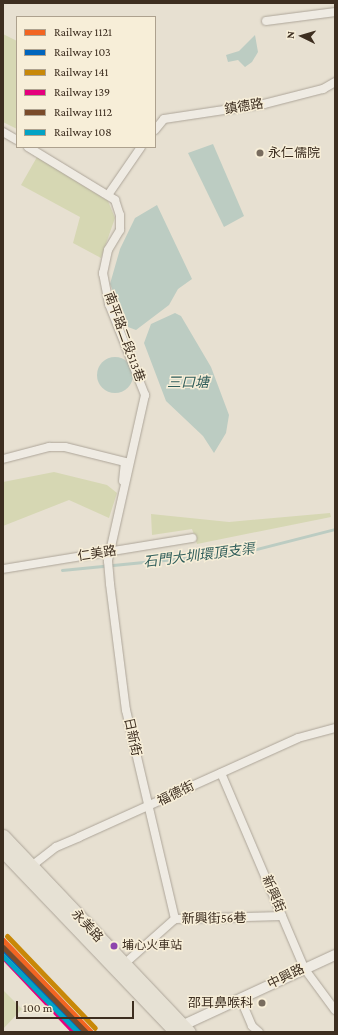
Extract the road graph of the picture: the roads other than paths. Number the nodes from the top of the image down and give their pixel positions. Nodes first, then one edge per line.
1 (335, 12) edge
2 (266, 20) dead end
3 (335, 82) edge
4 (156, 129) edge
5 (3, 132) edge
6 (16, 139) edge
7 (30, 148) edge
8 (140, 148) edge
9 (108, 196) junction
10 (3, 459) edge
11 (126, 487) junction
12 (192, 538) dead end
13 (111, 551) junction
14 (3, 569) edge
15 (335, 728) edge
16 (220, 773) junction
17 (147, 808) junction
18 (3, 836) edge
19 (3, 851) edge
20 (28, 869) junction
21 (282, 916) junction
22 (175, 919) junction
23 (335, 955) edge
24 (121, 968) junction
25 (304, 968) junction
26 (241, 1000) junction
27 (335, 1010) edge
28 (180, 1029) edge
29 (259, 1032) edge

1 - 2 street
3 - 4 street, 鎮德路
5 - 6 street
7 - 9 street, 南平路二段513巷
8 - 9 street
9 - 11 street, 南平路二段513巷
10 - 11 street
11 - 13 street, 南平路二段513巷
12 - 13 street, 仁美路
13 - 14 street, 仁美路
13 - 17 street, 日新街
15 - 16 street, 福德街
16 - 17 street, 福德街
16 - 21 street, 新興街
17 - 20 street, 福德街
17 - 22 street, 日新街
18 - 20 main road, 永美路
19 - 20 main road, 永美路
20 - 24 main road, 永美路
21 - 22 street, 新興街56巷
21 - 25 street, 新興街
22 - 24 street, 新興街56巷
23 - 25 street, 中興路
24 - 28 main road, 永美路
25 - 26 street, 中興路
25 - 27 street, 新興街
26 - 28 street, 中興路
26 - 29 street

